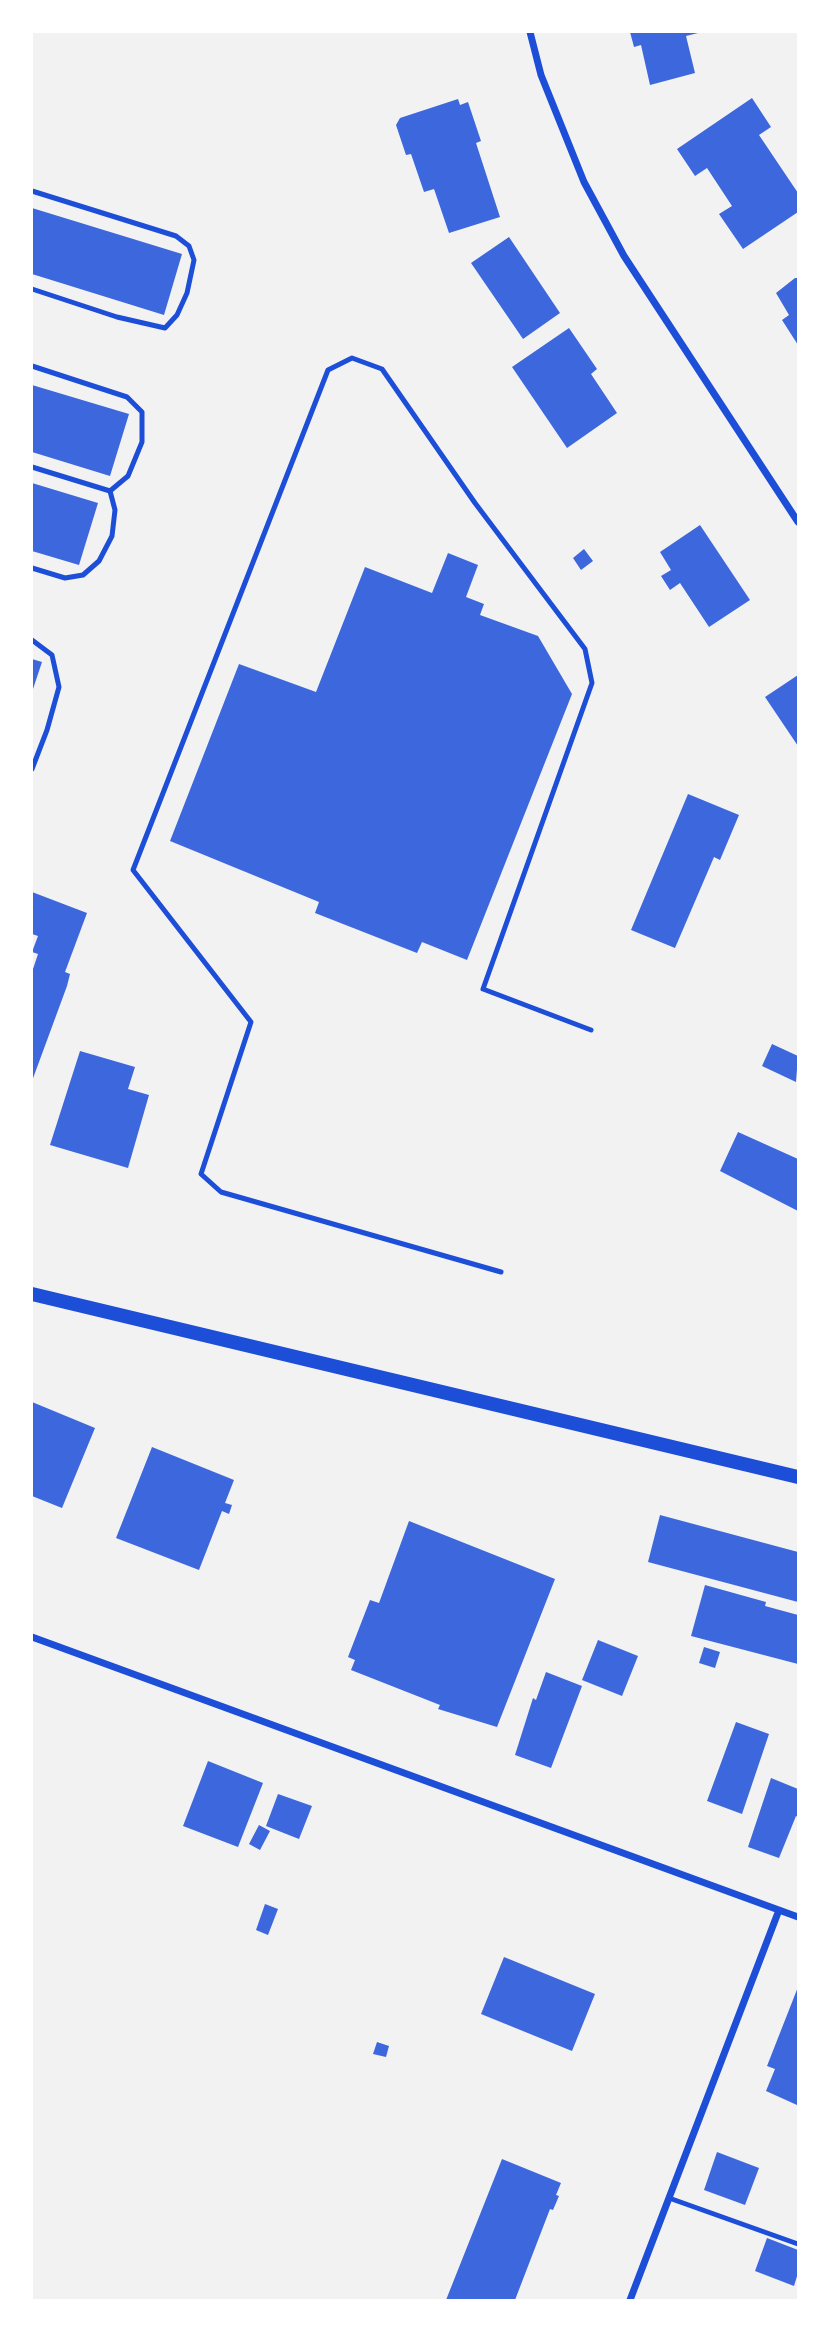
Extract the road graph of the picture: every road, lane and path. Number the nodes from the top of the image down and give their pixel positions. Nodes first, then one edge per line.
1 (530, 32) edge
2 (32, 191) edge
3 (32, 289) edge
4 (32, 366) edge
5 (32, 467) edge
6 (110, 491) junction
7 (799, 522) edge
8 (32, 568) edge
9 (32, 640) edge
10 (32, 743) edge
11 (41, 745) junction
12 (32, 769) edge
13 (591, 1030) dead end
14 (501, 1272) dead end
15 (32, 1294) edge
16 (799, 1477) edge
17 (32, 1637) edge
18 (779, 1910) junction
19 (799, 1917) edge
20 (668, 2198) junction
21 (799, 2244) edge
22 (630, 2301) edge

1 - 7 street
2 - 3 lane
4 - 6 lane
5 - 6 lane
6 - 8 lane
9 - 11 lane
10 - 11 lane
11 - 12 lane
13 - 14 lane
15 - 16 main road
17 - 18 street
18 - 19 street
18 - 20 street
20 - 21 lane
20 - 22 street

